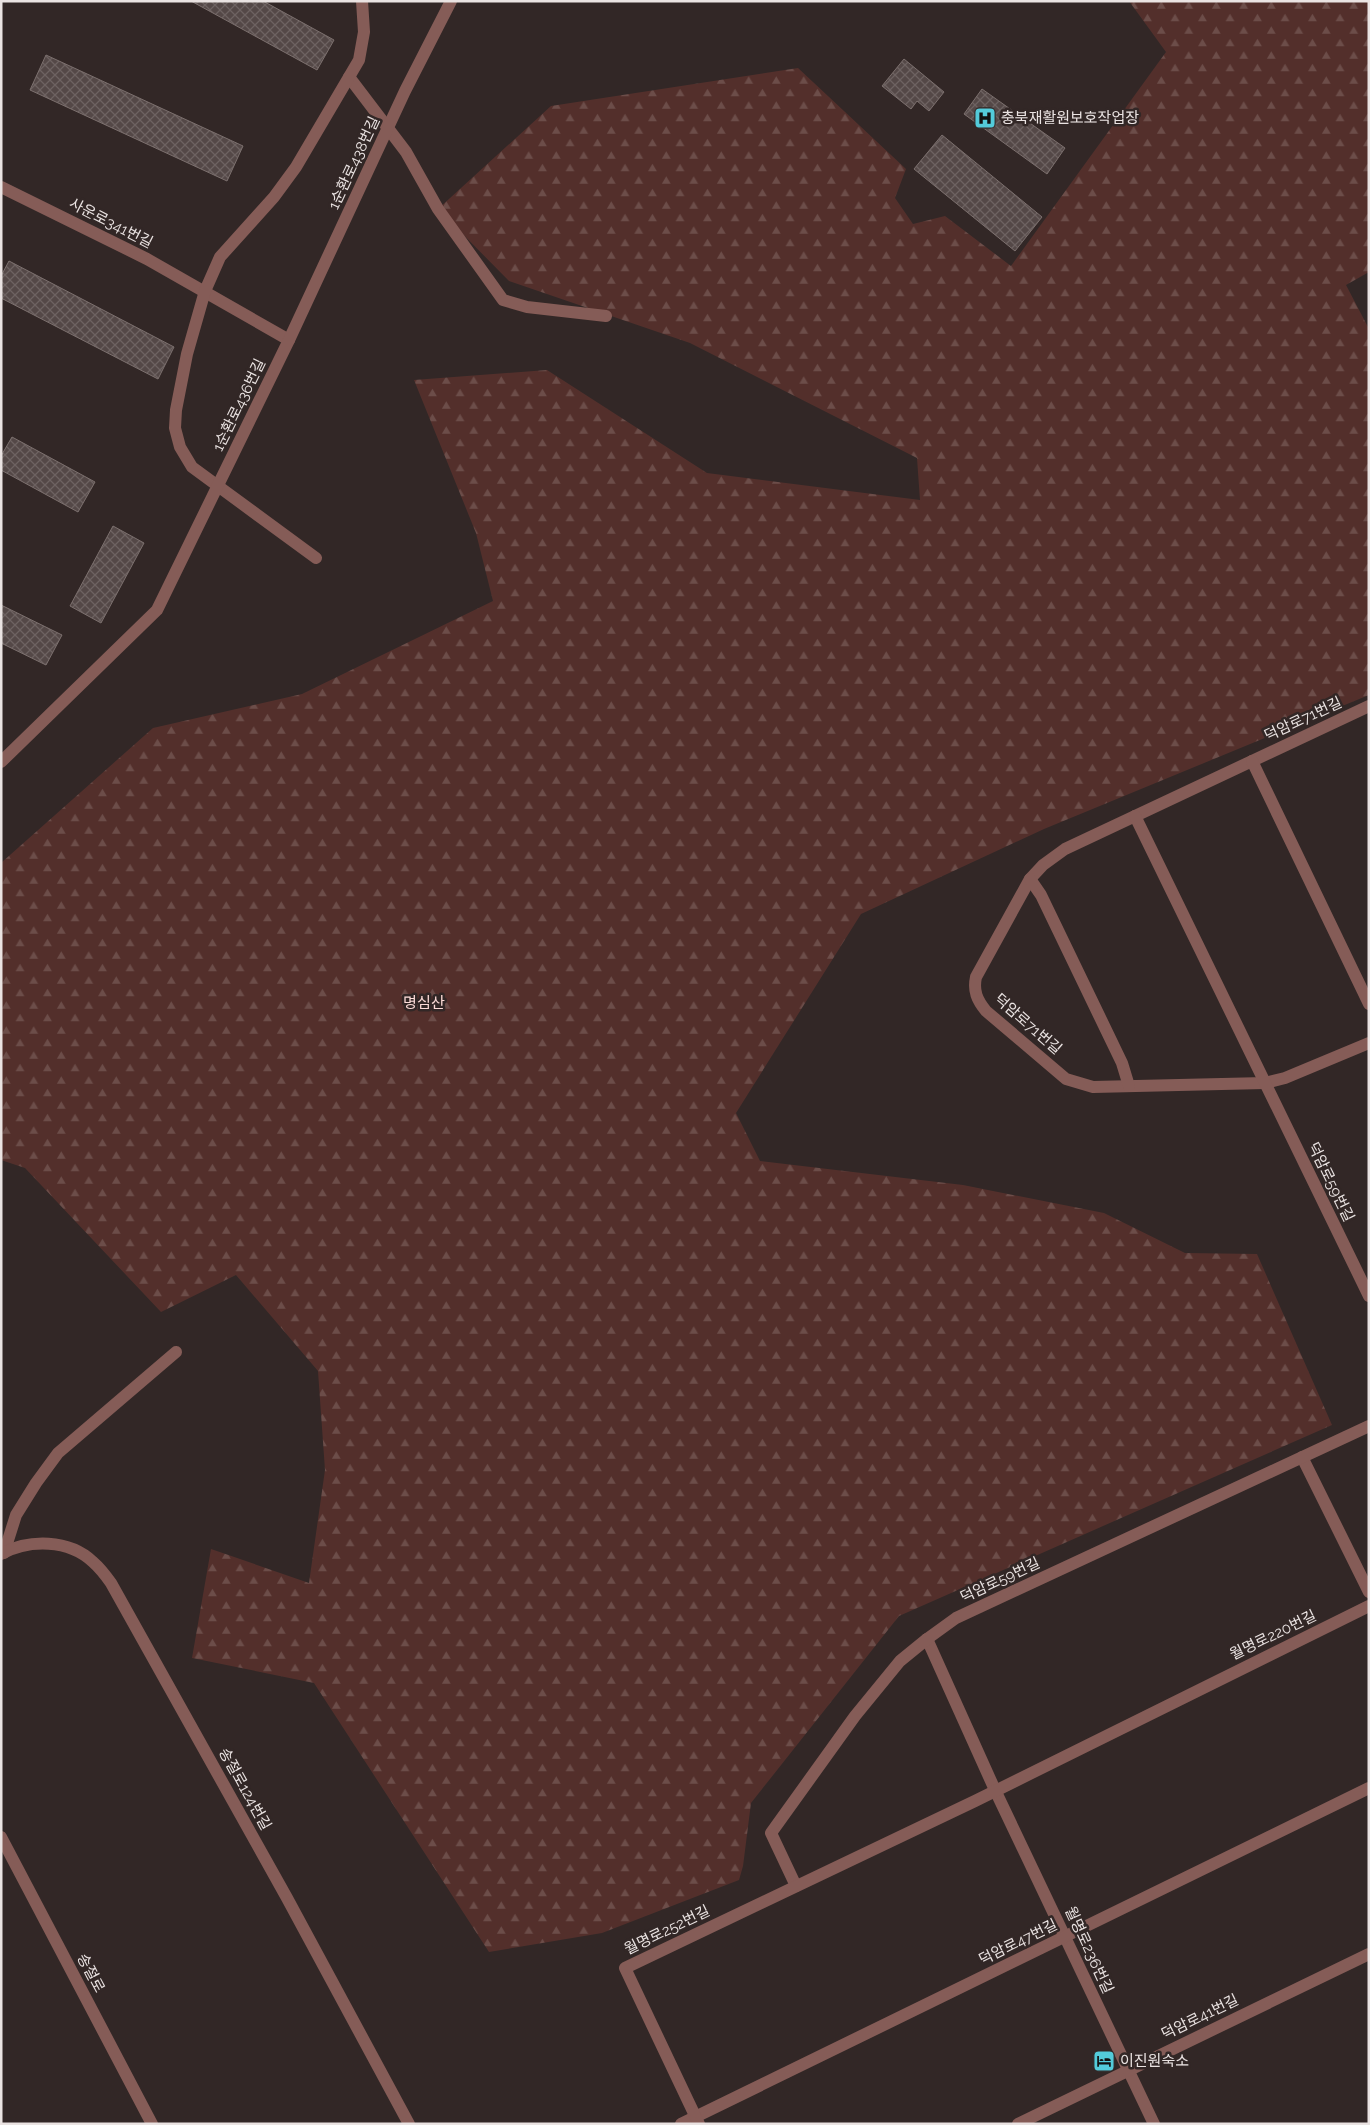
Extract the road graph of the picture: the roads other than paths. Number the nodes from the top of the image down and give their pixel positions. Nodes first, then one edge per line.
1 (362, 1) edge
2 (451, 1) edge
3 (349, 76) junction
4 (388, 127) junction
5 (1, 187) edge
6 (205, 291) junction
7 (606, 316) dead end
8 (289, 340) junction
9 (217, 487) junction
10 (316, 558) dead end
11 (1369, 706) edge
12 (1252, 761) junction
13 (1, 762) edge
14 (1135, 816) junction
15 (1030, 879) junction
16 (1369, 1004) edge
17 (1369, 1043) edge
18 (1265, 1082) junction
19 (1129, 1086) junction
20 (1369, 1296) edge
21 (176, 1352) dead end
22 (1369, 1426) edge
23 (1302, 1457) junction
24 (2, 1553) edge
25 (1369, 1592) edge
26 (1369, 1606) edge
27 (927, 1639) junction
28 (1369, 1788) edge
29 (996, 1790) junction
30 (1, 1837) edge
31 (796, 1886) junction
32 (1065, 1937) junction
33 (1369, 1954) edge
34 (1128, 2070) junction
35 (697, 2120) edge
36 (152, 2124) edge
37 (409, 2124) edge
38 (680, 2124) edge
39 (1018, 2124) edge
40 (1154, 2124) edge

1 - 3 street
2 - 4 street, 1순환로438번길
3 - 4 street
3 - 6 street
4 - 7 street
4 - 8 street, 1순환로438번길
5 - 6 street, 사운로341번길
6 - 8 street
6 - 9 street
8 - 9 street, 1순환로436번길
9 - 10 street
9 - 13 street, 1순환로436번길
11 - 12 street, 덕암로71번길
12 - 14 street, 덕암로71번길
12 - 16 street
14 - 15 street, 덕암로71번길
14 - 18 street
15 - 19 street
15 - 19 street, 덕암로71번길
17 - 18 street, 덕암로71번길
18 - 19 street, 덕암로71번길
18 - 20 street, 덕암로59번길
21 - 24 street
22 - 23 street, 덕암로59번길
23 - 25 street
23 - 27 street, 덕암로59번길
24 - 37 street, 송절로124번길
26 - 29 street, 월명로220번길
27 - 29 street, 월명로236번길
27 - 31 street, 덕암로59번길
28 - 32 street, 덕암로47번길
29 - 31 street
29 - 32 street, 월명로236번길
30 - 36 street, 송절로
31 - 35 street, 월명로252번길
32 - 34 street, 월명로236번길
32 - 35 street, 덕암로47번길
33 - 34 street, 덕암로41번길
34 - 39 street, 덕암로41번길
34 - 40 street, 월명로236번길
35 - 38 street, 덕암로47번길

